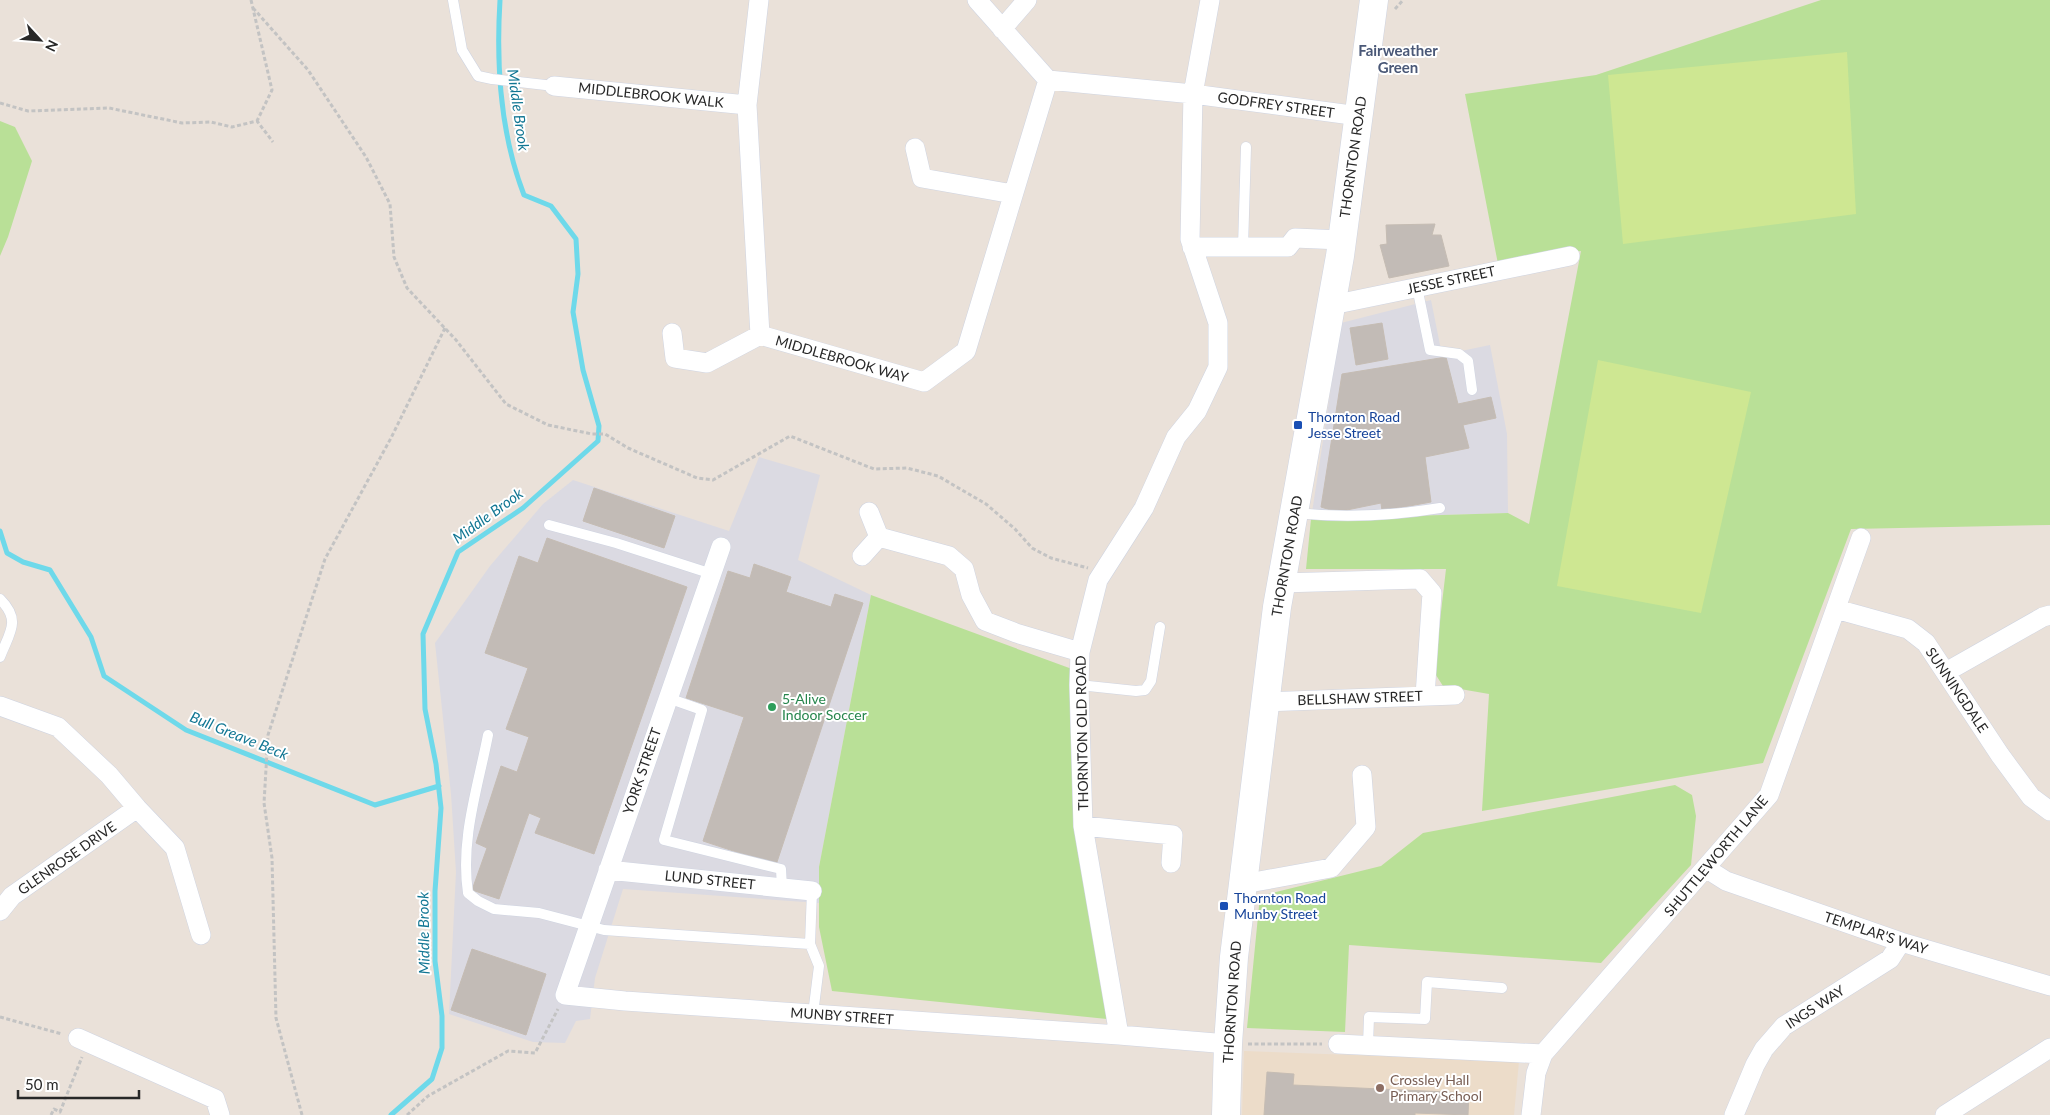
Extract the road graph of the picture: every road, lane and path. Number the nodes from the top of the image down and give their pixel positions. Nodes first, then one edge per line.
1 (251, 0) edge
2 (453, 0) edge
3 (759, 0) edge
4 (977, 0) edge
5 (1027, 0) edge
6 (1210, 0) edge
7 (1374, 0) edge
8 (253, 8) junction
9 (1002, 29) junction
10 (1048, 80) junction
11 (554, 86) joint
12 (1193, 94) junction
13 (0, 103) edge
14 (747, 105) junction
15 (1359, 116) junction
16 (257, 121) junction
17 (273, 142) dead end
18 (1246, 147) dead end
19 (914, 148) dead end
20 (1013, 194) junction
21 (1341, 240) junction
22 (1192, 247) junction
23 (1243, 248) junction
24 (1570, 256) dead end
25 (1417, 287) junction
26 (1332, 304) junction
27 (445, 328) junction
28 (672, 333) dead end
29 (760, 335) junction
30 (1472, 390) dead end
31 (1440, 508) dead end
32 (870, 512) dead end
33 (1294, 512) junction
34 (549, 525) dead end
35 (879, 537) junction
36 (1861, 538) dead end
37 (721, 547) dead end
38 (862, 556) dead end
39 (1103, 573) junction
40 (712, 574) junction
41 (1281, 583) junction
42 (0, 599) edge
43 (1836, 609) junction
44 (2050, 615) edge
45 (1160, 627) dead end
46 (1080, 652) junction
47 (0, 657) edge
48 (1946, 672) junction
49 (1079, 685) junction
50 (1455, 695) dead end
51 (1425, 696) junction
52 (668, 698) junction
53 (1265, 702) junction
54 (0, 706) edge
55 (488, 735) dead end
56 (1362, 775) dead end
57 (137, 808) junction
58 (2050, 811) edge
59 (1083, 826) junction
60 (1171, 863) dead end
61 (1707, 868) junction
62 (608, 870) junction
63 (1243, 884) junction
64 (782, 888) junction
65 (6, 891) edge
66 (812, 891) joint
67 (0, 911) edge
68 (588, 927) junction
69 (201, 935) dead end
70 (1901, 942) junction
71 (810, 944) junction
72 (2050, 986) edge
73 (1502, 988) dead end
74 (565, 995) junction
75 (814, 1014) junction
76 (0, 1017) edge
77 (1119, 1035) junction
78 (83, 1040) junction
79 (1228, 1044) junction
80 (1338, 1044) joint
81 (1368, 1045) junction
82 (2050, 1048) edge
83 (1543, 1054) junction
84 (51, 1115) edge
85 (220, 1115) edge
86 (302, 1115) edge
87 (407, 1115) edge
88 (1226, 1115) edge
89 (1531, 1115) edge
90 (1734, 1115) edge
91 (1945, 1115) edge

1 - 8 path
2 - 11 lane
3 - 14 street, MIDDLEBROOK WAY
4 - 9 street
5 - 9 street
6 - 12 street, THORNTON OLD ROAD
7 - 15 main road, THORNTON ROAD
8 - 16 path
8 - 27 path
9 - 10 street
10 - 12 street, GODFREY STREET
10 - 20 street, MIDDLEBROOK WAY
11 - 14 street, MIDDLEBROOK WALK
12 - 15 street, GODFREY STREET
12 - 22 street, THORNTON OLD ROAD
13 - 16 path
14 - 29 street, MIDDLEBROOK WAY
15 - 21 main road, THORNTON ROAD
16 - 17 path
18 - 23 lane
19 - 20 street
20 - 29 street, MIDDLEBROOK WAY
21 - 23 street
21 - 26 main road, THORNTON ROAD
22 - 23 street
22 - 39 street, THORNTON OLD ROAD
24 - 25 street, JESSE STREET
25 - 26 street, JESSE STREET
25 - 30 lane
26 - 33 main road, THORNTON ROAD
27 - 39 path
27 - 86 path
28 - 29 street
31 - 33 lane
32 - 35 street
33 - 41 main road, THORNTON ROAD
34 - 40 lane
35 - 38 street
35 - 46 street
36 - 43 street, SHUTTLEWORTH LANE
37 - 40 street, YORK STREET
39 - 46 street, THORNTON OLD ROAD
40 - 52 street, YORK STREET
41 - 51 street
41 - 53 main road, THORNTON ROAD
42 - 47 lane
43 - 48 street, SUNNINGDALE
43 - 61 street, SHUTTLEWORTH LANE
44 - 48 street
45 - 49 lane
46 - 49 street, THORNTON OLD ROAD
48 - 58 street, SUNNINGDALE
49 - 59 street, THORNTON OLD ROAD
50 - 51 street, BELLSHAW STREET
51 - 53 street, BELLSHAW STREET
52 - 62 street, YORK STREET
52 - 64 lane
53 - 63 main road, THORNTON ROAD
54 - 57 street
55 - 68 lane
56 - 63 street
57 - 65 street, GLENROSE DRIVE
57 - 69 street
59 - 60 street
59 - 77 street, THORNTON OLD ROAD
61 - 70 street, TEMPLAR'S WAY
61 - 83 street, SHUTTLEWORTH LANE
62 - 64 street, LUND STREET
62 - 68 street, YORK STREET
63 - 79 main road, THORNTON ROAD
64 - 66 street, LUND STREET
65 - 67 street, GLENROSE DRIVE
66 - 71 lane
68 - 71 lane
68 - 74 street, YORK STREET
70 - 72 street, TEMPLAR'S WAY
70 - 90 street, INGS WAY
71 - 75 lane
73 - 81 lane
74 - 75 street, MUNBY STREET
74 - 87 path
75 - 77 street, MUNBY STREET
76 - 78 path
77 - 79 street
78 - 84 path
78 - 85 street
79 - 80 path
79 - 88 main road, THORNTON ROAD
80 - 81 street
81 - 83 street
82 - 91 street
83 - 89 street, SHUTTLEWORTH LANE

